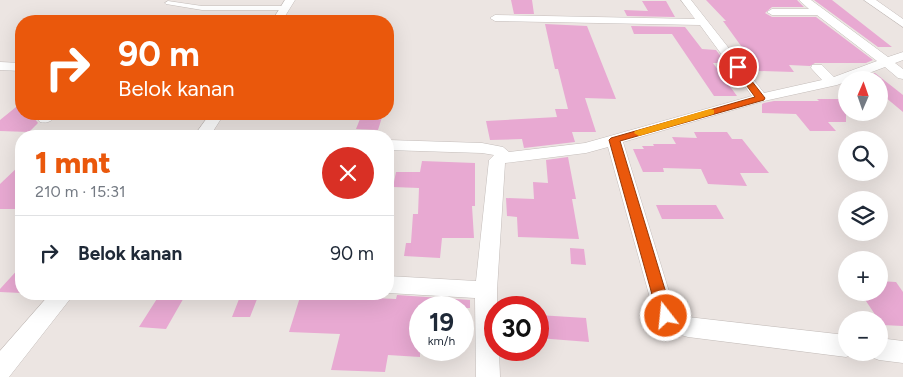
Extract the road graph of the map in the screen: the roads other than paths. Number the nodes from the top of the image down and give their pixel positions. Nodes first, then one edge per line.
1 (686, 0) edge
2 (804, 0) edge
3 (869, 0) edge
4 (168, 3) dead end
5 (288, 4) edge
6 (772, 12) dead end
7 (820, 12) junction
8 (281, 15) edge
9 (495, 18) dead end
10 (702, 22) junction
11 (903, 24) edge
12 (903, 56) edge
13 (888, 63) junction
14 (0, 66) edge
15 (15, 67) edge
16 (817, 68) dead end
17 (903, 75) edge
18 (832, 82) junction
19 (761, 98) junction
20 (614, 140) junction
21 (394, 145) edge
22 (506, 156) junction
23 (394, 284) edge
24 (486, 290) junction
25 (58, 300) edge
26 (838, 345) edge
27 (888, 351) edge
28 (903, 352) edge
29 (0, 369) edge
30 (488, 377) edge

1 - 10 street
2 - 7 street
3 - 11 street
4 - 5 lane
5 - 8 street
6 - 7 street
7 - 13 street
9 - 10 street
10 - 19 street
12 - 13 street
13 - 17 street
13 - 18 street
14 - 15 street
16 - 18 street
18 - 19 street
19 - 20 street
20 - 22 street
20 - 26 street
21 - 22 street
22 - 24 street
23 - 24 street
24 - 30 street
25 - 29 street
27 - 28 street

